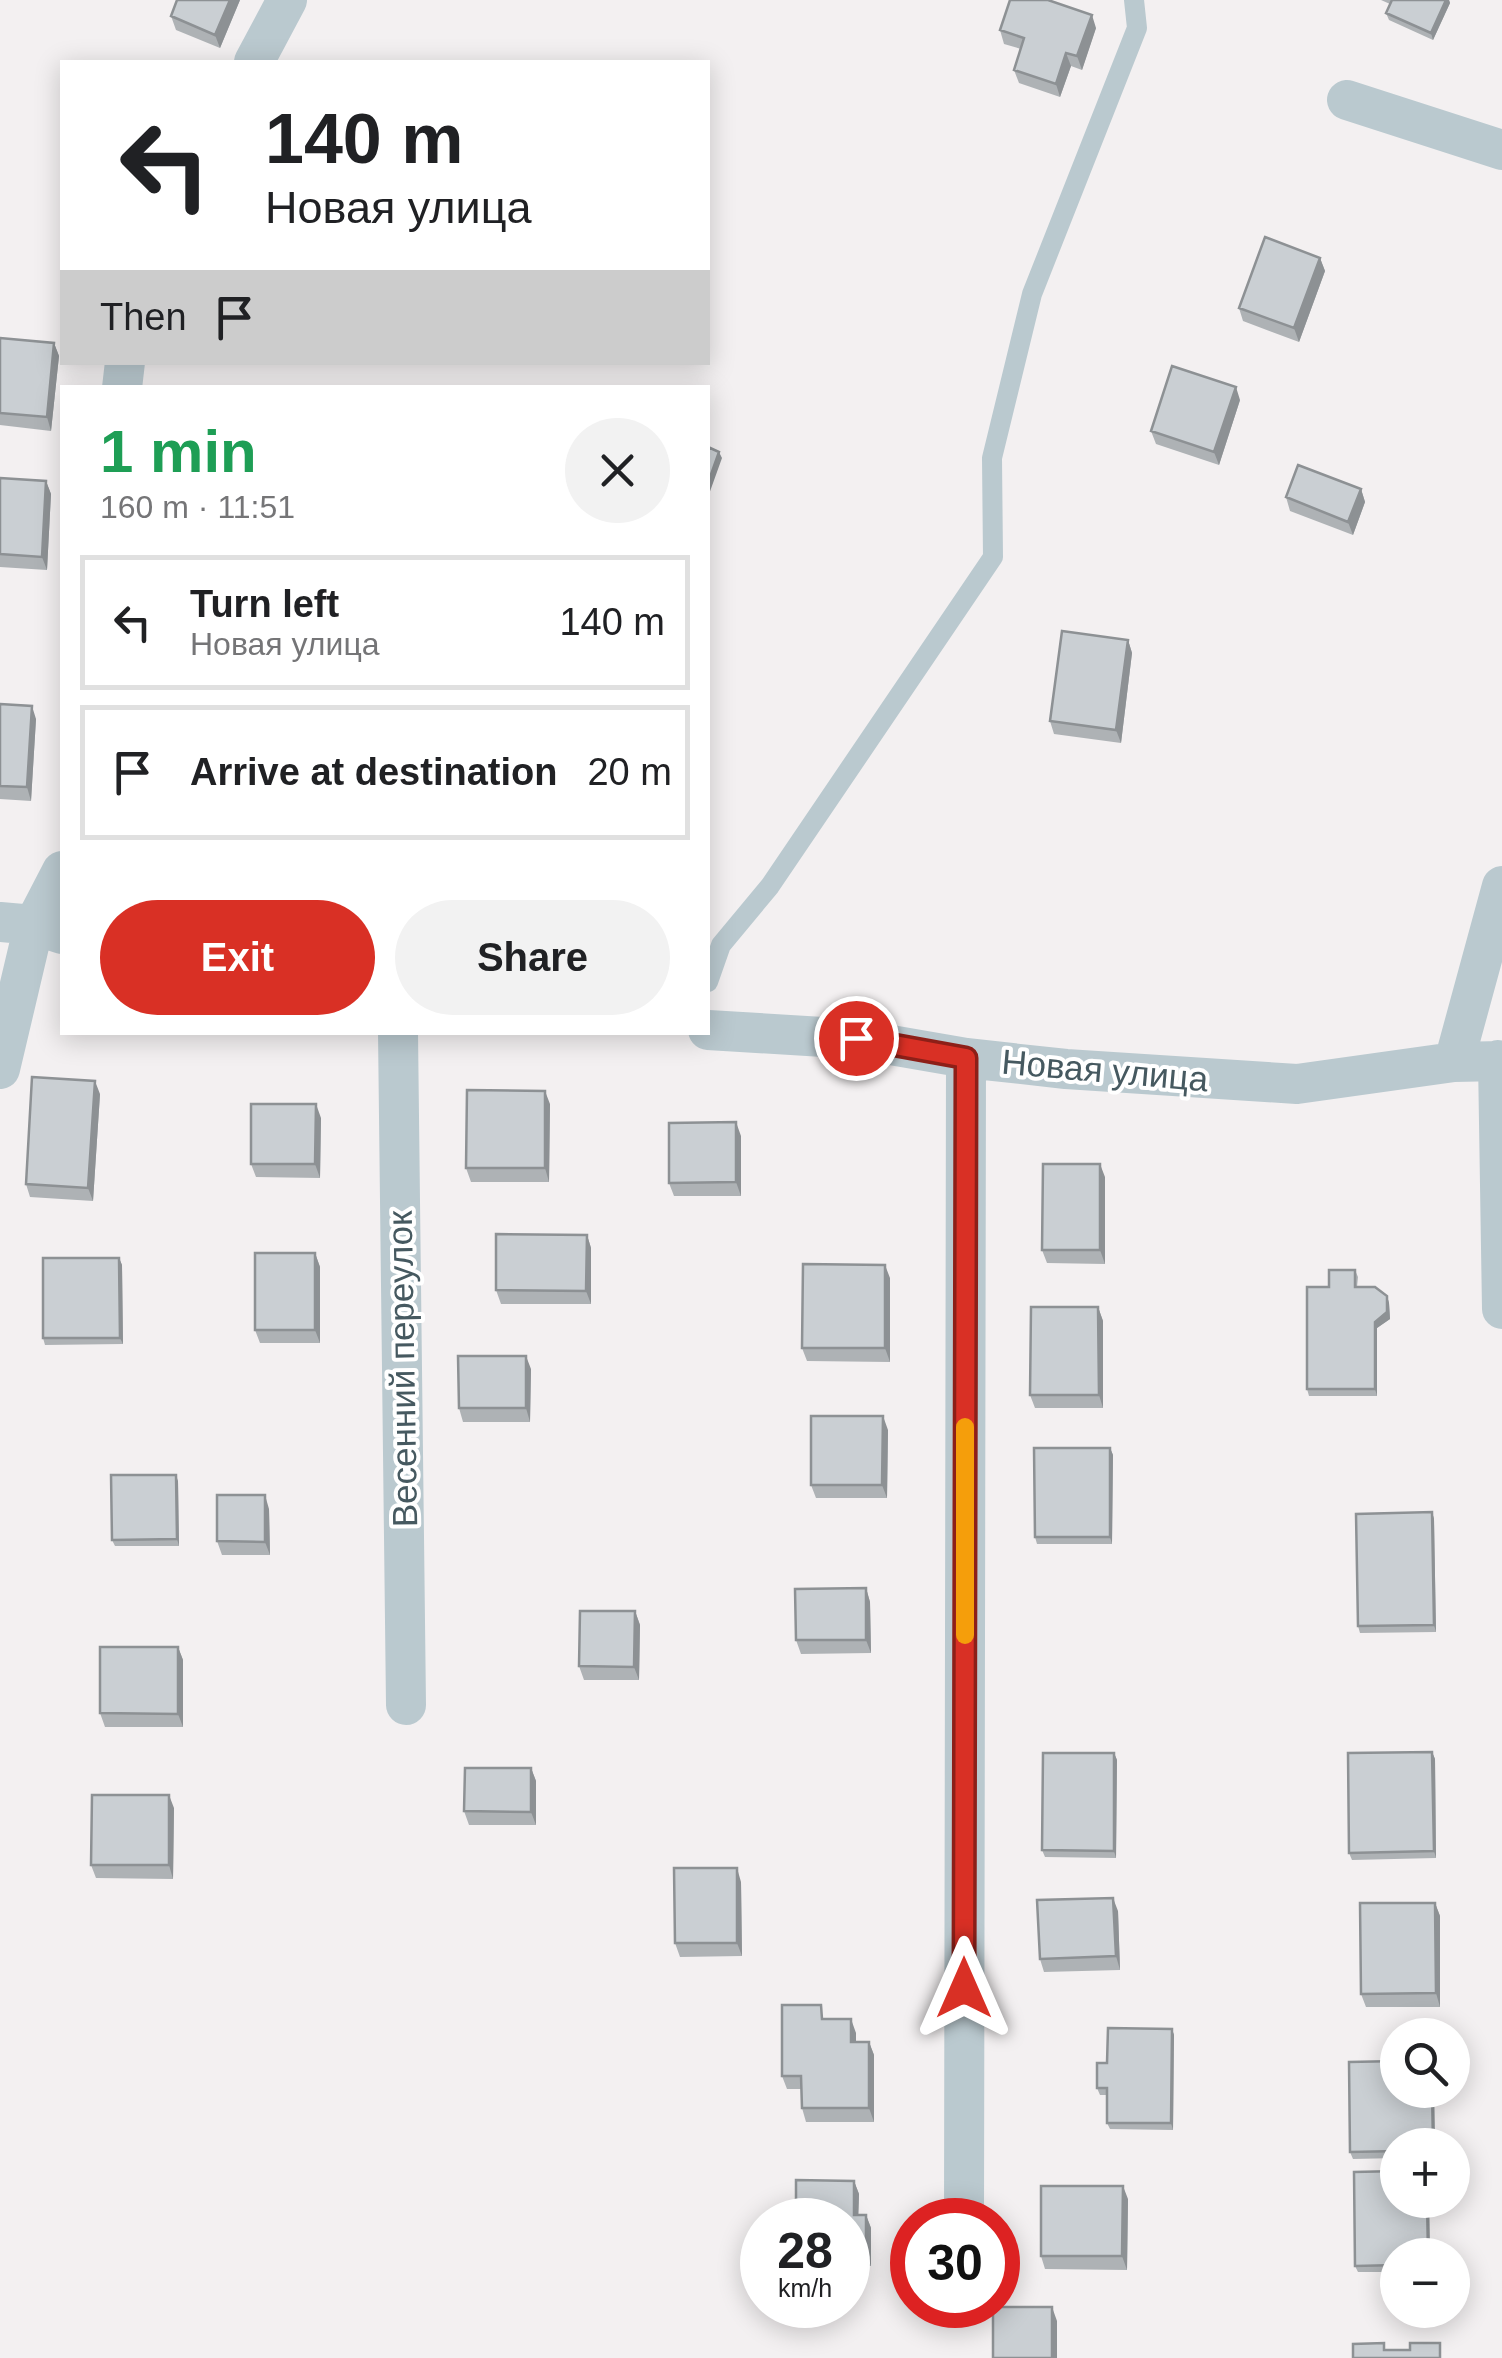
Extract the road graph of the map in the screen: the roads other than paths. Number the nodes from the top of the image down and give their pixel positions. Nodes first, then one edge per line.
1 (287, 0) edge
2 (1134, 0) edge
3 (255, 60) edge
4 (1347, 100) dead end
5 (1502, 150) edge
6 (60, 875) edge
7 (1502, 886) edge
8 (32, 927) edge
9 (710, 977) edge
10 (710, 1030) edge
11 (398, 1035) edge
12 (966, 1058) junction
13 (1500, 1060) edge
14 (1454, 1062) junction
15 (0, 1070) edge
16 (1502, 1309) edge
17 (406, 1705) dead end
18 (964, 2198) edge

1 - 3 street
2 - 9 lane
4 - 5 street
6 - 8 street
7 - 14 street
8 - 15 street
10 - 12 street, Новая улица
11 - 17 street, Весенний переулок
12 - 14 street, Новая улица
12 - 18 street
13 - 14 street, Новая улица
13 - 16 street

